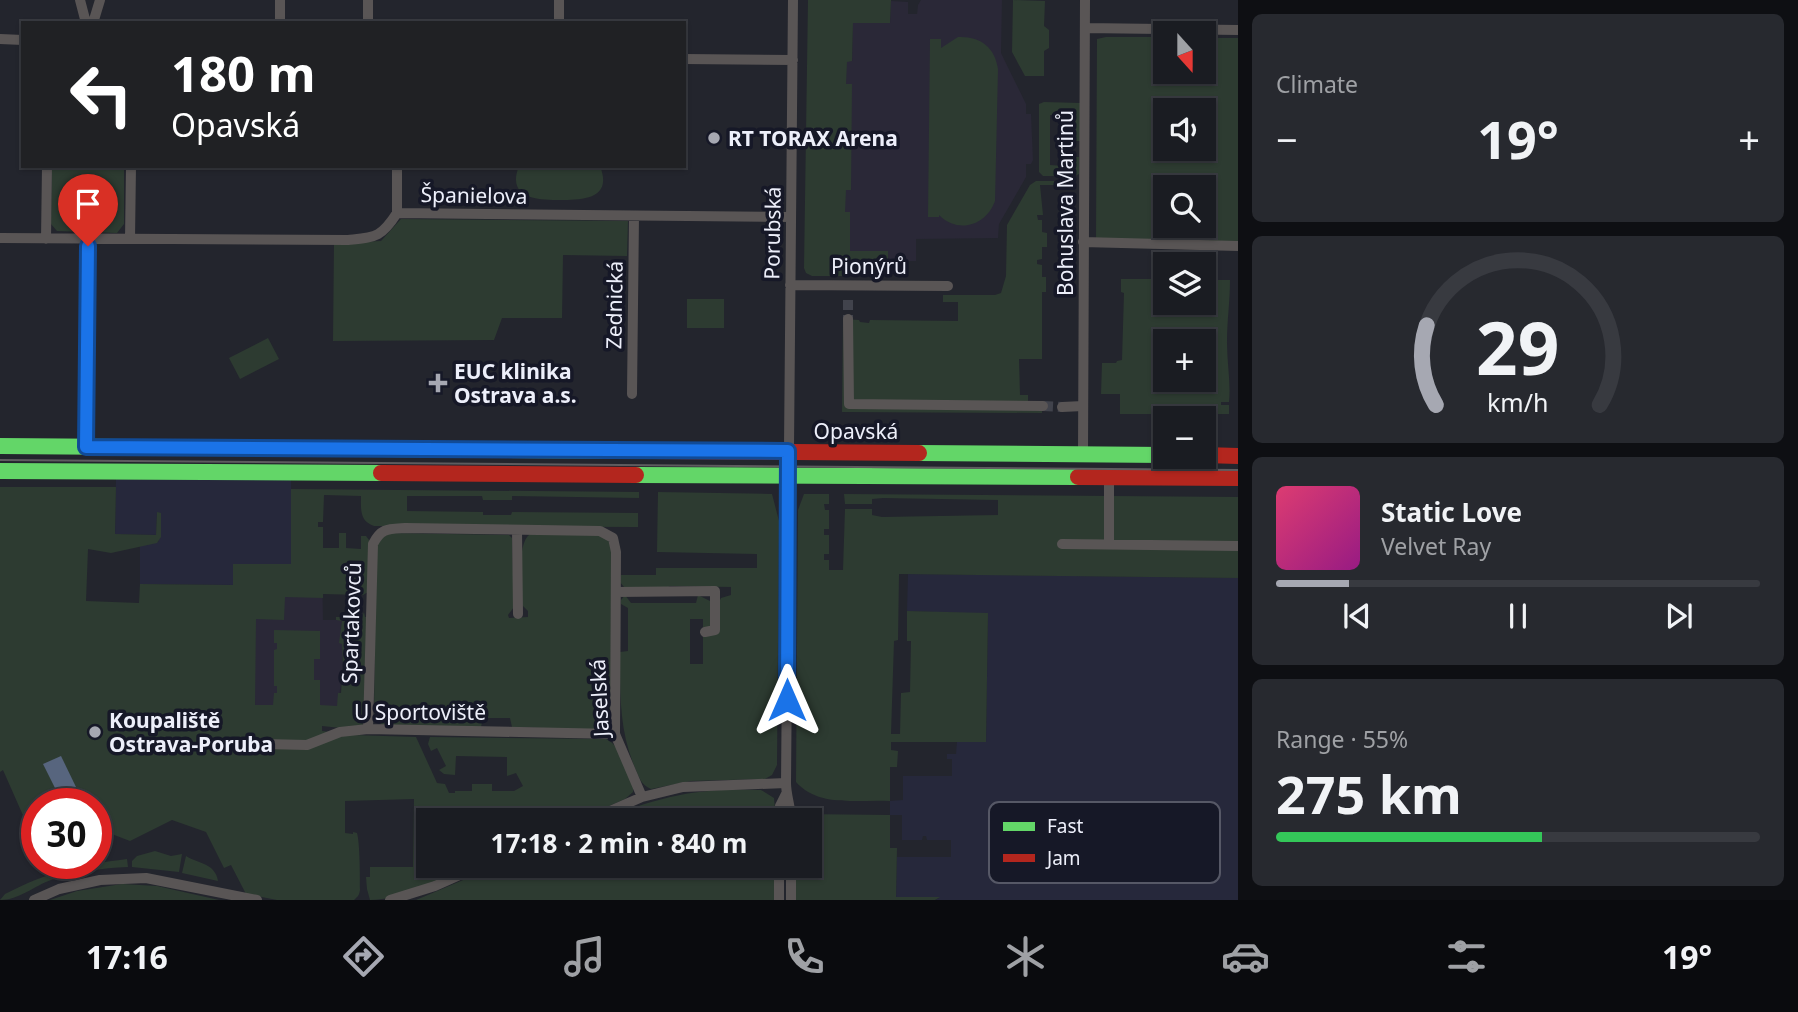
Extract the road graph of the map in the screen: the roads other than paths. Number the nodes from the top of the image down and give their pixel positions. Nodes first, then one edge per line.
1 (80, 0) edge
2 (100, 0) edge
3 (280, 0) edge
4 (368, 0) edge
5 (559, 0) edge
6 (793, 0) edge
7 (1085, 0) edge
8 (85, 21) edge
9 (94, 21) edge
10 (280, 21) edge
11 (368, 21) edge
12 (559, 21) edge
13 (1085, 28) junction
14 (1238, 30) edge
15 (0, 39) edge
16 (21, 40) edge
17 (686, 59) edge
18 (793, 60) junction
19 (47, 168) edge
20 (131, 168) edge
21 (397, 168) edge
22 (397, 213) junction
23 (634, 216) junction
24 (791, 217) junction
25 (0, 238) edge
26 (46, 239) junction
27 (88, 239) junction
28 (130, 239) junction
29 (1083, 243) junction
30 (1238, 246) edge
31 (790, 285) junction
32 (848, 285) junction
33 (948, 286) dead end
34 (848, 300) tunnel mouth
35 (848, 319) tunnel mouth
36 (632, 394) dead end
37 (1043, 406) tunnel mouth
38 (1083, 406) junction
39 (1062, 407) tunnel mouth
40 (0, 446) edge
41 (86, 447) junction
42 (1083, 454) junction
43 (1153, 455) edge
44 (1216, 455) edge
45 (1238, 456) edge
46 (787, 464) junction
47 (0, 471) edge
48 (1109, 477) junction
49 (1238, 478) edge
50 (517, 530) junction
51 (1062, 544) dead end
52 (1109, 544) junction
53 (1238, 546) edge
54 (616, 592) junction
55 (518, 614) dead end
56 (705, 632) dead end
57 (368, 729) junction
58 (615, 734) junction
59 (227, 743) dead end
60 (788, 794) junction
61 (642, 797) junction
62 (617, 808) edge
63 (780, 808) edge
64 (790, 808) edge
65 (453, 878) edge
66 (779, 878) edge
67 (791, 878) edge
68 (232, 898) edge
69 (34, 900) edge
70 (257, 900) edge
71 (390, 900) edge
72 (779, 900) edge
73 (791, 900) edge

1 - 8 street
2 - 9 street
3 - 10 street
4 - 11 street
5 - 12 street
6 - 18 street, Porubská
7 - 13 street, Bohuslava Martinů
13 - 14 street
13 - 29 street, Bohuslava Martinů
15 - 16 street
17 - 18 street
18 - 24 street, Porubská
19 - 26 street
20 - 28 street
21 - 22 street
22 - 23 street, Španielova
22 - 28 street, Španielova
23 - 24 street, Španielova
23 - 36 street, Zednická
24 - 31 street, Porubská
25 - 26 street, Španielova
26 - 27 street, Španielova
27 - 28 street, Španielova
27 - 41 street
29 - 30 street
29 - 38 street, Bohuslava Martinů
31 - 32 street, Pionýrů
31 - 46 street, Porubská
32 - 33 street, Pionýrů
32 - 34 street
35 - 37 street
38 - 39 street
38 - 42 street, Bohuslava Martinů
40 - 41 main road, Opavská
41 - 46 main road, Opavská
42 - 43 main road, Opavská
42 - 46 main road, Opavská
44 - 45 main road
46 - 47 main road, Opavská
46 - 48 main road, Opavská
46 - 60 street, Porubská
48 - 49 main road, Opavská
48 - 52 street
50 - 54 street, Jaselská
50 - 55 street
50 - 57 street, Spartakovců
51 - 52 street
52 - 53 street
54 - 56 street
54 - 58 street, Jaselská
57 - 58 street, U Sportoviště
57 - 59 street, U Sportoviště
58 - 61 street, Jaselská
60 - 61 street
60 - 63 street
60 - 64 street
61 - 62 street
65 - 71 street
66 - 72 street
67 - 73 street
68 - 69 street
68 - 70 street

